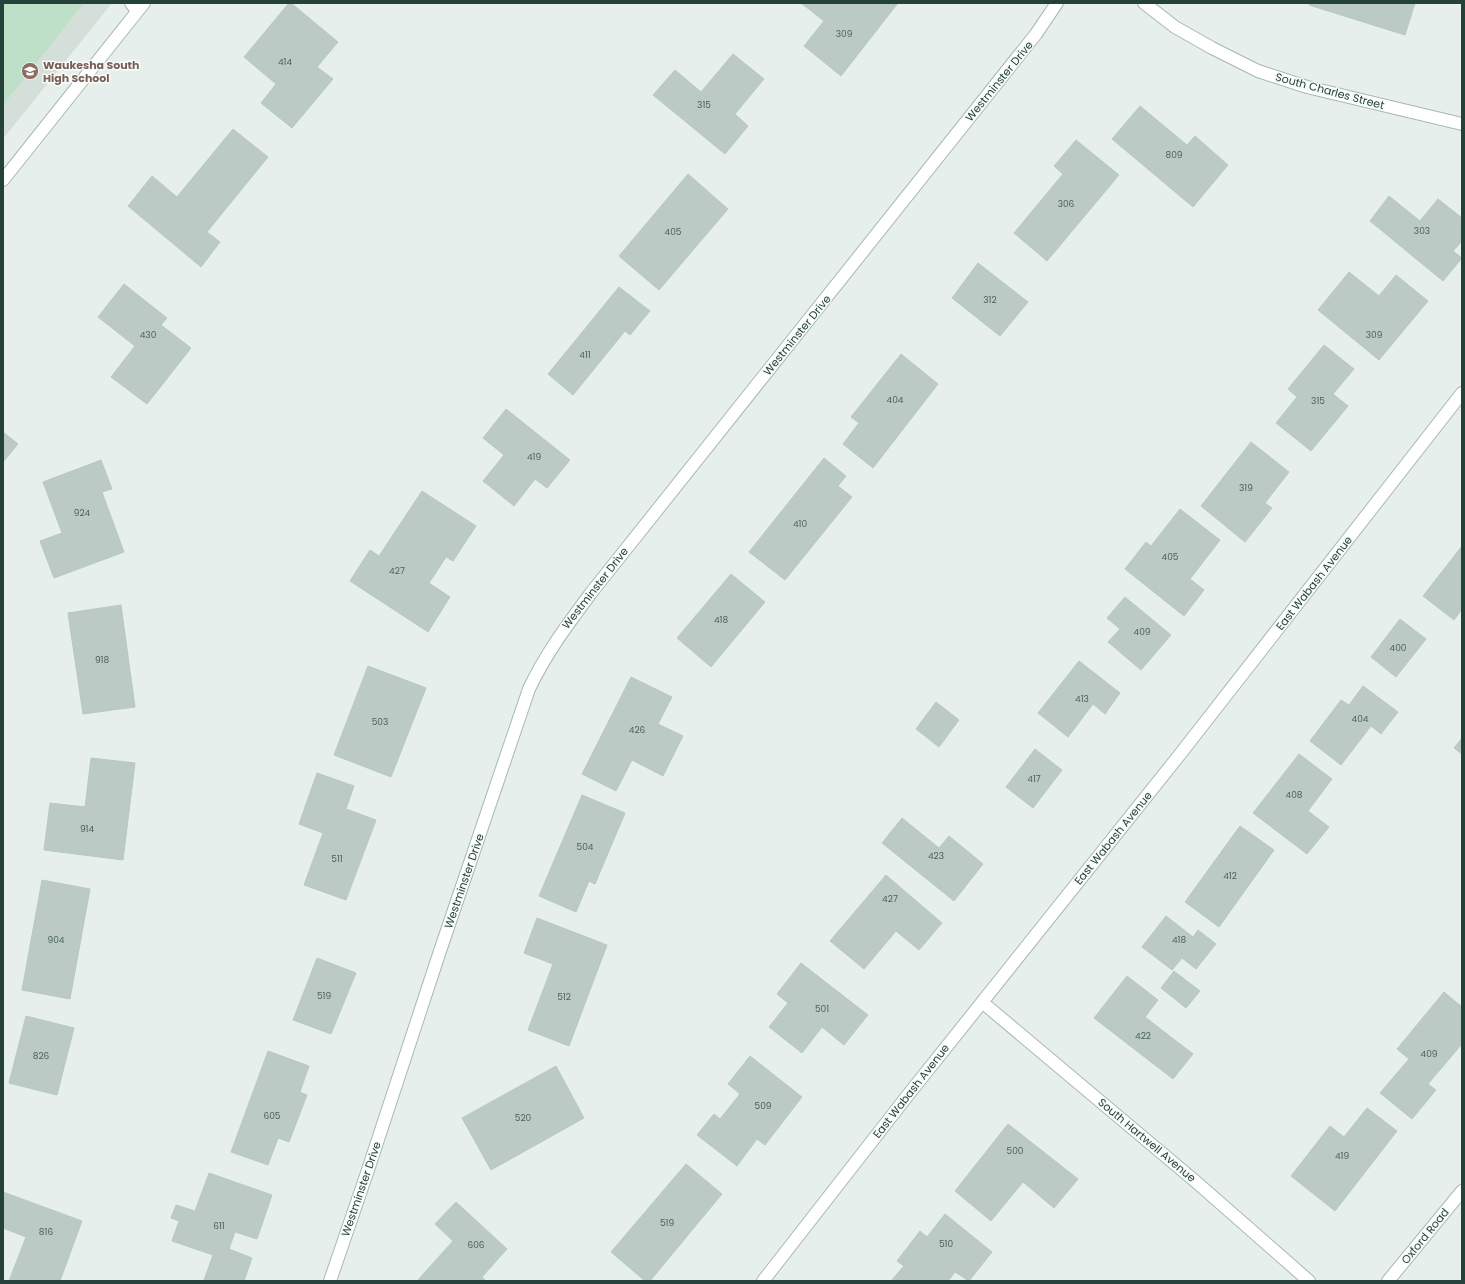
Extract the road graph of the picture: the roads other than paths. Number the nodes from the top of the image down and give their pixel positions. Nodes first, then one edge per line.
1 (1057, 3) edge
2 (1144, 3) edge
3 (137, 6) edge
4 (1462, 124) edge
5 (3, 180) edge
6 (1462, 393) edge
7 (982, 1002) junction
8 (1462, 1191) edge
9 (330, 1281) edge
10 (763, 1281) edge
11 (1309, 1281) edge
12 (1388, 1281) edge

1 - 9 street, Westminster Drive
2 - 4 street, South Charles Street
3 - 5 street
6 - 7 street, East Wabash Avenue
7 - 10 street, East Wabash Avenue
7 - 11 street, South Hartwell Avenue
8 - 12 street, Oxford Road

